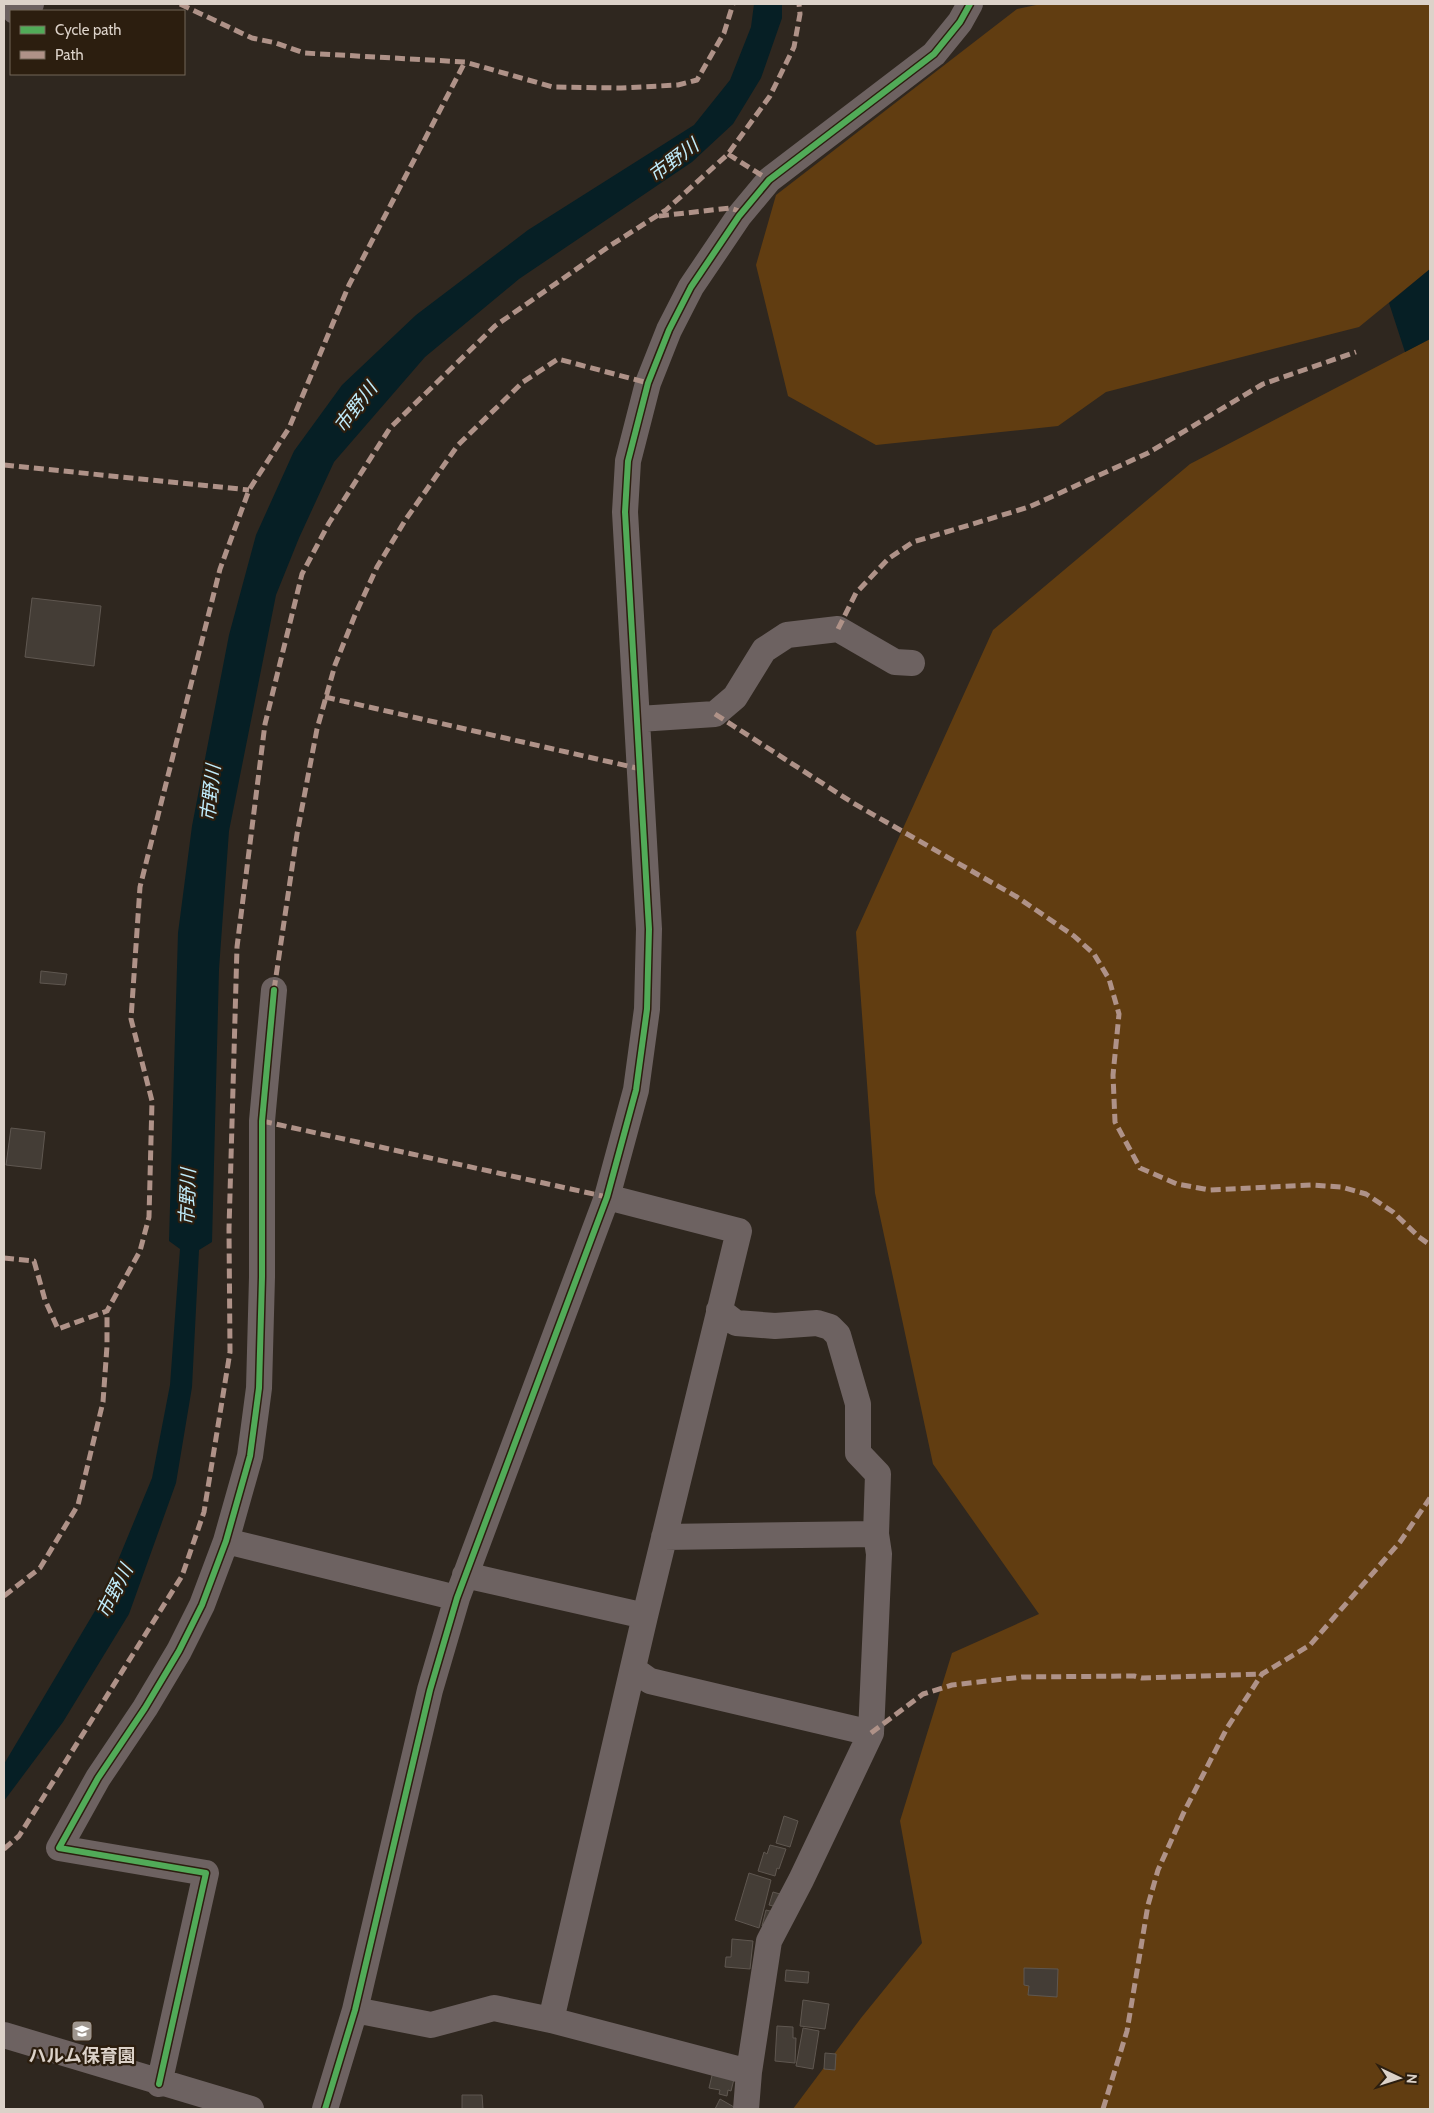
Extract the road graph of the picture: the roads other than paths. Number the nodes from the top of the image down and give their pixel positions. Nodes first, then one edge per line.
1 (31, 4) edge
2 (970, 4) edge
3 (17, 10) edge
4 (912, 663) dead end
5 (639, 719) junction
6 (274, 990) dead end
7 (607, 1197) junction
8 (719, 1310) junction
9 (876, 1534) junction
10 (664, 1537) junction
11 (226, 1541) junction
12 (461, 1586) junction
13 (645, 1616) junction
14 (633, 1668) junction
15 (871, 1733) junction
16 (355, 2010) junction
17 (551, 2020) junction
18 (4, 2035) edge
19 (749, 2072) junction
20 (159, 2084) junction
21 (251, 2109) edge
22 (325, 2109) edge
23 (746, 2109) edge

1 - 3 street
2 - 5 street
4 - 5 street
5 - 7 street
6 - 11 street
7 - 8 street
7 - 12 street
8 - 9 street
8 - 10 street
9 - 10 street
9 - 15 street
10 - 13 street
11 - 12 street
11 - 20 street
12 - 13 street
12 - 16 street
13 - 14 street
14 - 15 street
14 - 17 street
15 - 19 street
16 - 17 street
16 - 22 street
17 - 19 street
18 - 20 street
19 - 23 street
20 - 21 street

